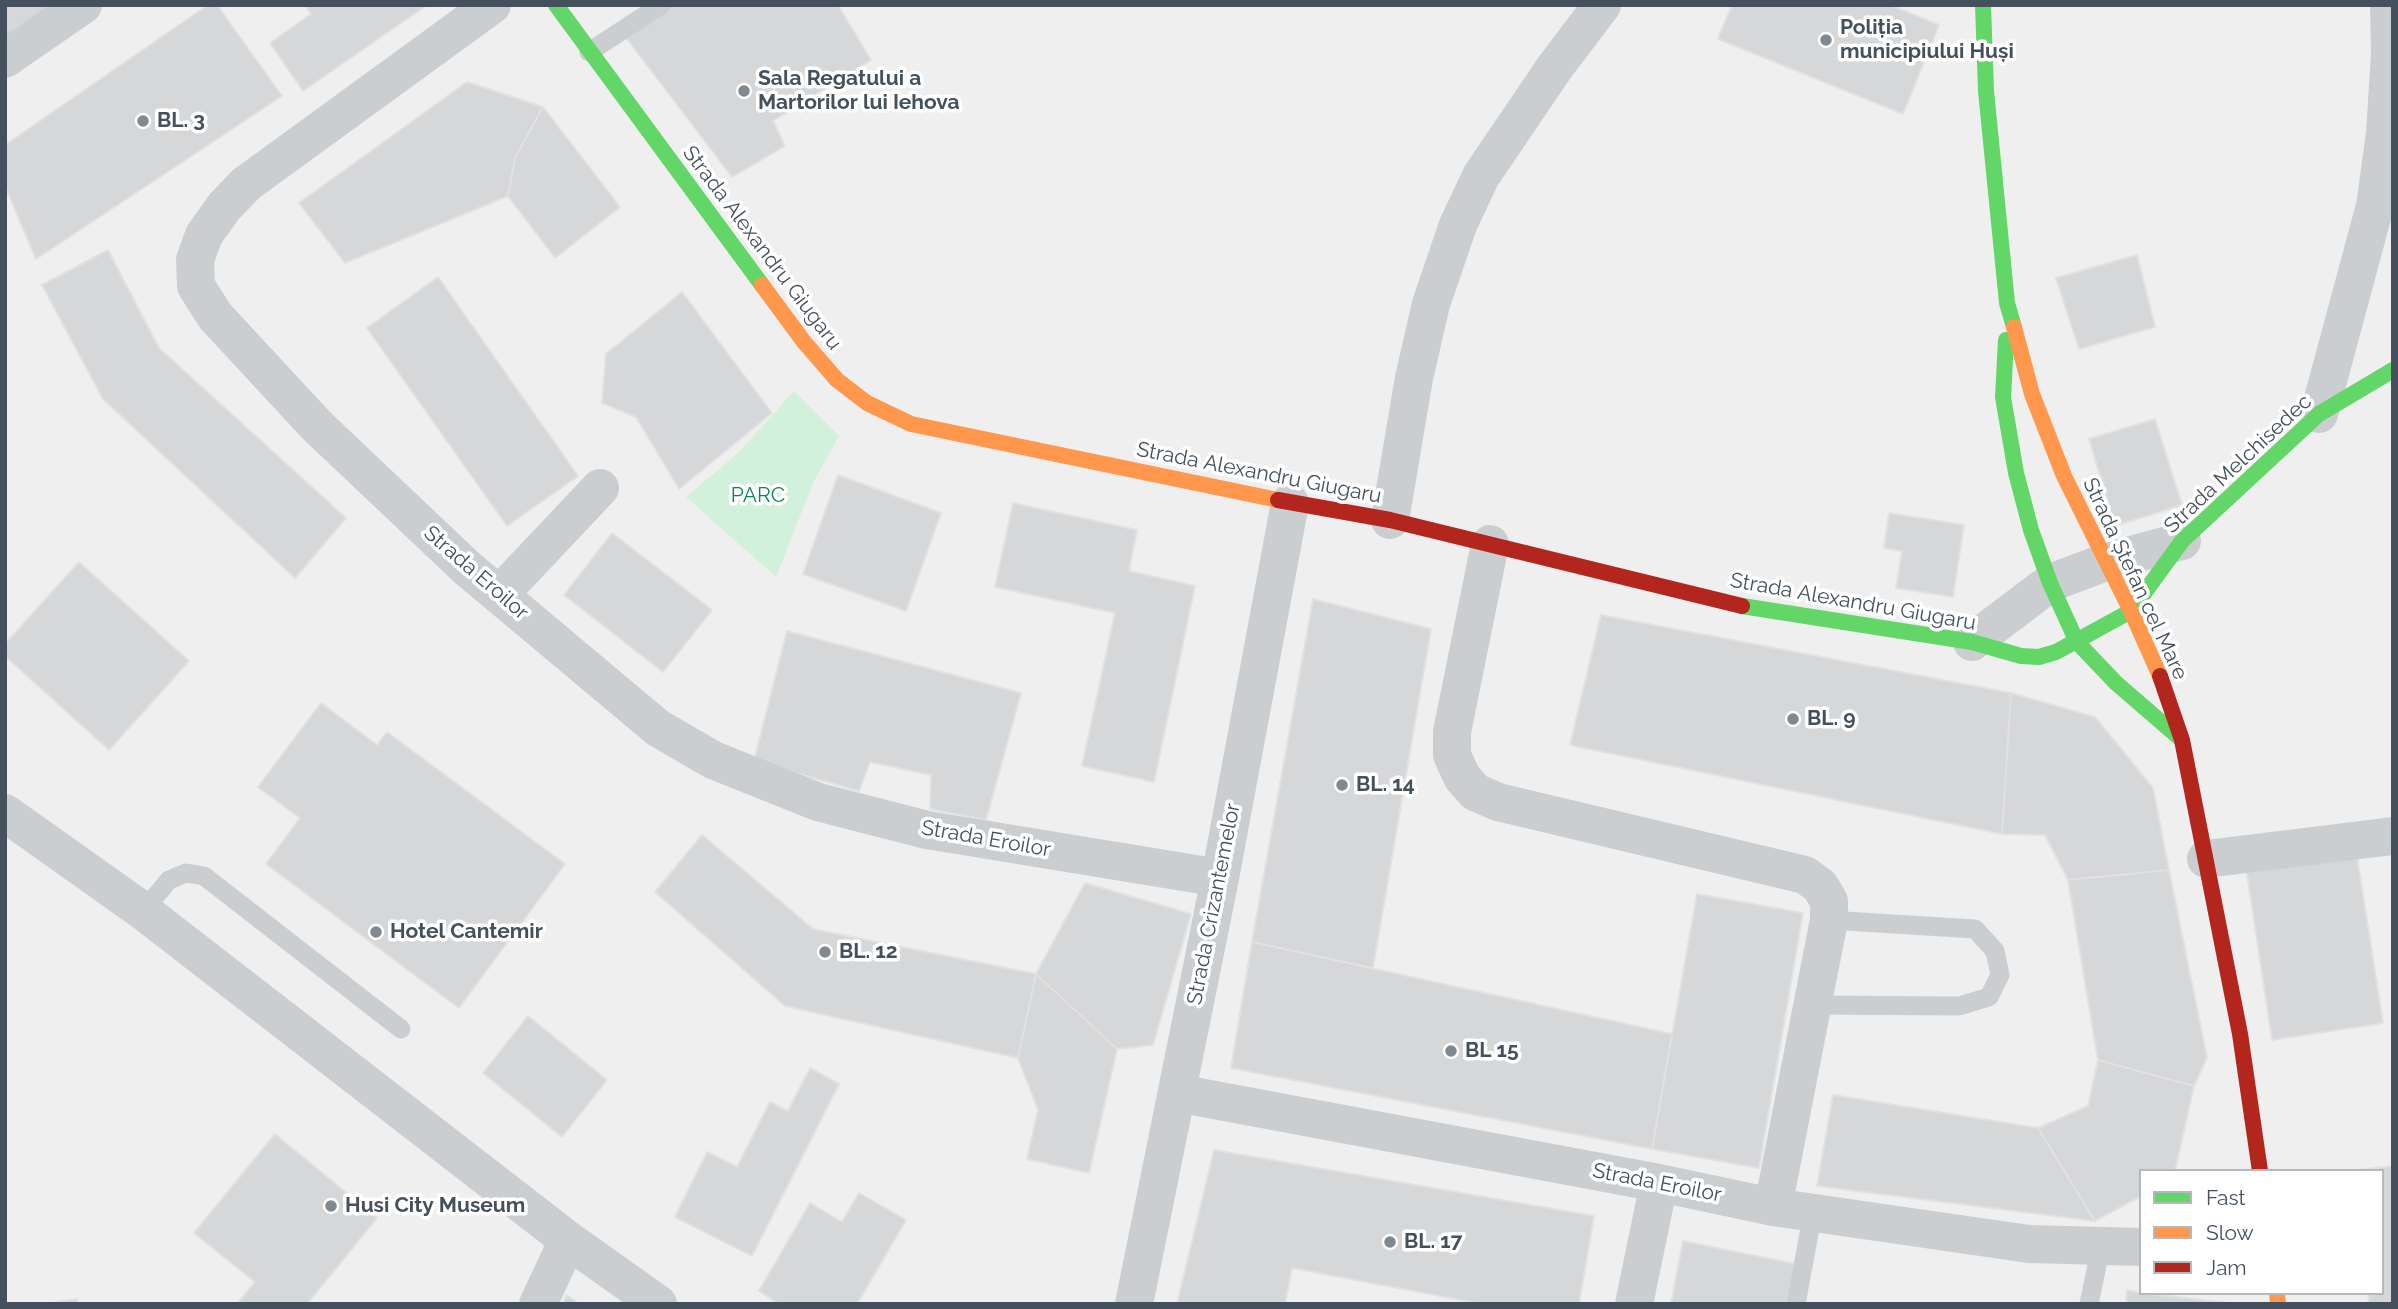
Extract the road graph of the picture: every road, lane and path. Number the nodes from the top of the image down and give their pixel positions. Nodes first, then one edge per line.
1 (83, 5) edge
2 (492, 5) edge
3 (556, 5) edge
4 (661, 5) edge
5 (1602, 5) edge
6 (1983, 5) edge
7 (2389, 5) edge
8 (589, 52) junction
9 (5, 59) edge
10 (2007, 303) junction
11 (2393, 370) edge
12 (2319, 414) junction
13 (600, 488) dead end
14 (1290, 503) junction
15 (1390, 520) junction
16 (2182, 541) junction
17 (1490, 544) junction
18 (2106, 562) junction
19 (2050, 583) junction
20 (499, 595) junction
21 (2131, 611) junction
22 (1972, 642) junction
23 (2077, 642) junction
24 (2182, 740) junction
25 (5, 813) edge
26 (2393, 836) edge
27 (2206, 859) junction
28 (1220, 878) junction
29 (143, 911) junction
30 (1829, 920) junction
31 (1813, 1005) junction
32 (401, 1029) dead end
33 (1177, 1093) junction
34 (2260, 1169) edge
35 (1659, 1183) junction
36 (1773, 1207) junction
37 (1813, 1212) junction
38 (568, 1240) junction
39 (2101, 1246) junction
40 (2139, 1247) edge
41 (538, 1304) edge
42 (658, 1304) edge
43 (1134, 1304) edge
44 (1634, 1304) edge
45 (1796, 1304) edge
46 (2089, 1304) edge

1 - 9 street
2 - 20 street, Strada Eroilor
3 - 8 street, Strada Alexandru Giugaru
4 - 8 lane
5 - 15 street
6 - 10 street, Strada Ștefan cel Mare
7 - 12 street
8 - 14 street, Strada Alexandru Giugaru
10 - 18 street, Strada Ștefan cel Mare
10 - 19 street
11 - 12 street, Strada Melchisedec
12 - 16 street, Strada Melchisedec
13 - 20 street
14 - 15 street, Strada Alexandru Giugaru
14 - 28 street, Strada Crizantemelor
15 - 17 street, Strada Alexandru Giugaru
16 - 18 street
16 - 21 street, Strada Melchisedec
17 - 22 street, Strada Alexandru Giugaru
17 - 30 street
18 - 19 street
18 - 21 street, Strada Ștefan cel Mare
19 - 22 street
19 - 23 street
20 - 28 street, Strada Eroilor
21 - 23 street, Strada Alexandru Giugaru
21 - 24 street, Strada Ștefan cel Mare
22 - 23 street, Strada Alexandru Giugaru
23 - 24 street
24 - 27 street, Strada Ștefan cel Mare
25 - 29 street
26 - 27 street
27 - 34 street, Strada Ștefan cel Mare
28 - 33 street, Strada Crizantemelor
29 - 32 lane
29 - 38 street
30 - 31 street
30 - 31 lane
31 - 36 street
33 - 35 street, Strada Eroilor
33 - 43 street, Strada Crizantemelor
35 - 36 street, Strada Eroilor
35 - 44 street
36 - 37 street, Strada Eroilor
37 - 39 street, Strada Eroilor
37 - 45 lane
38 - 41 street
38 - 42 street
39 - 40 street, Strada Eroilor
39 - 46 lane

